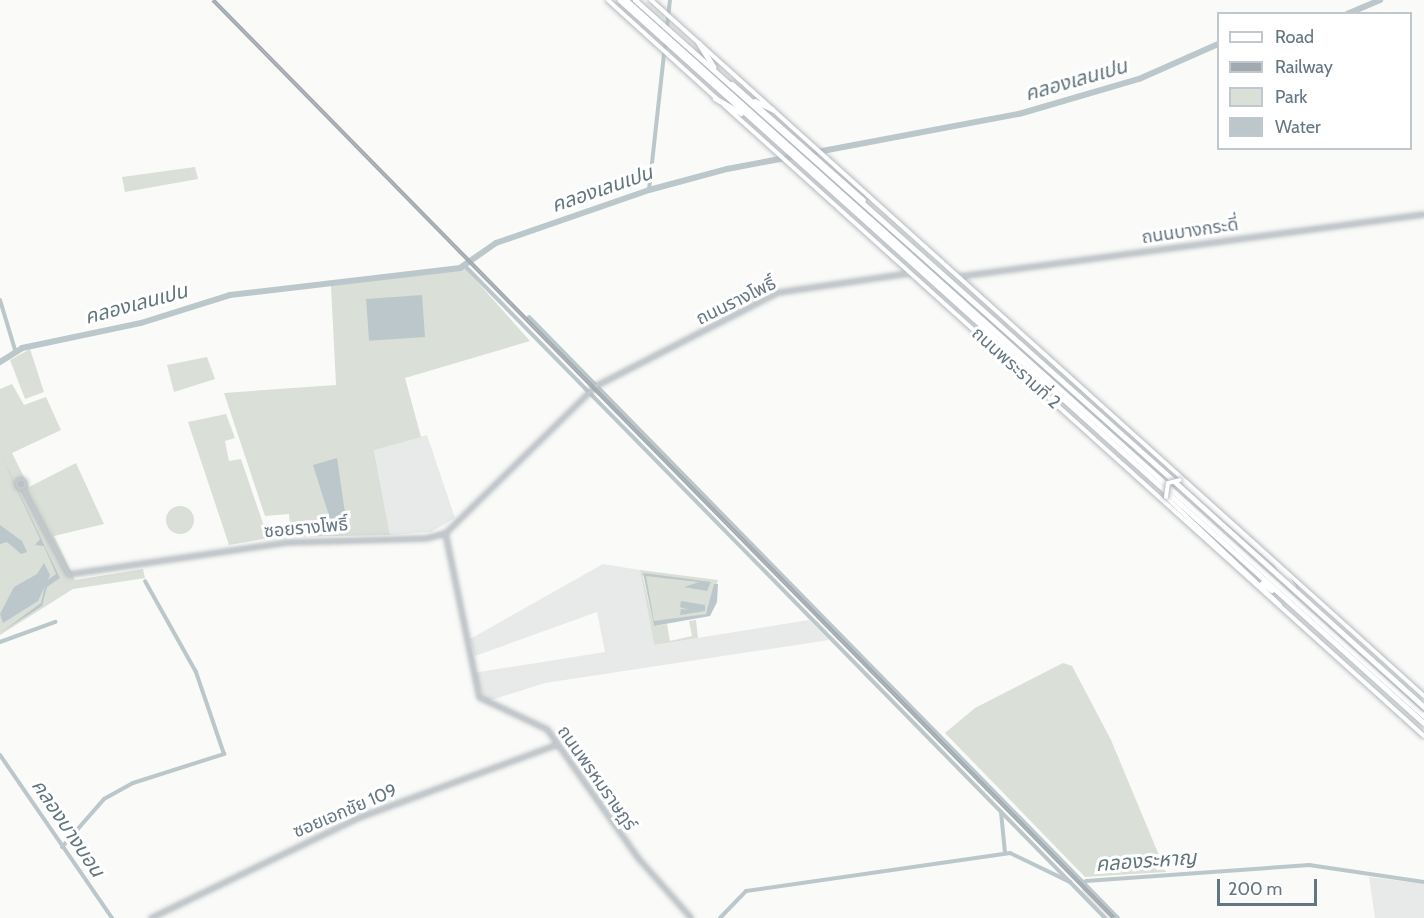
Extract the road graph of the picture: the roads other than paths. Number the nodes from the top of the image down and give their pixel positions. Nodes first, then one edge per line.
1 (608, 0) edge
2 (620, 0) edge
3 (626, 0) edge
4 (637, 0) edge
5 (651, 0) edge
6 (699, 43) junction
7 (714, 67) junction
8 (747, 97) junction
9 (716, 98) junction
10 (772, 109) junction
11 (778, 143) junction
12 (1424, 214) edge
13 (909, 273) junction
14 (959, 276) junction
15 (23, 489) dead end
16 (445, 533) junction
17 (1278, 566) junction
18 (1262, 583) junction
19 (1308, 589) junction
20 (1301, 596) junction
21 (1293, 606) junction
22 (1288, 615) junction
23 (1424, 696) edge
24 (1424, 707) edge
25 (1424, 716) edge
26 (1424, 723) edge
27 (1424, 736) edge
28 (557, 744) junction
29 (150, 918) edge
30 (691, 918) edge

1 - 9 main road, ถนนพระรามที่ 2
2 - 11 highway, ถนนพระรามที่ 2
3 - 25 highway
4 - 7 highway, ถนนพระรามที่ 2
4 - 24 highway, bridge
5 - 6 main road, ถนนพระรามที่ 2
6 - 7 highway
6 - 10 main road, ถนนพระรามที่ 2
7 - 8 highway, ถนนพระรามที่ 2
8 - 10 highway
8 - 20 highway, ถนนพระรามที่ 2
9 - 11 highway
9 - 13 main road, ถนนพระรามที่ 2
10 - 14 main road, ถนนพระรามที่ 2
11 - 21 highway, ถนนพระรามที่ 2
12 - 14 street, ถนนบางกระดี่
13 - 16 street, ถนนรางโพธิ์
13 - 22 main road, ถนนพระรามที่ 2
14 - 19 main road, ถนนพระรามที่ 2
15 - 16 street, ซอยรางโพธิ์
16 - 28 street, ถนนพรหมราษฎร์
17 - 18 main road, bridge
17 - 19 main road
17 - 20 highway
18 - 21 highway
18 - 22 main road
19 - 23 main road, ถนนพระรามที่ 2
20 - 24 highway, ถนนพระรามที่ 2
21 - 26 highway, ถนนพระรามที่ 2
22 - 27 main road, ถนนพระรามที่ 2
28 - 29 street, ซอยเอกชัย 109
28 - 30 street, ถนนพรหมราษฎร์

